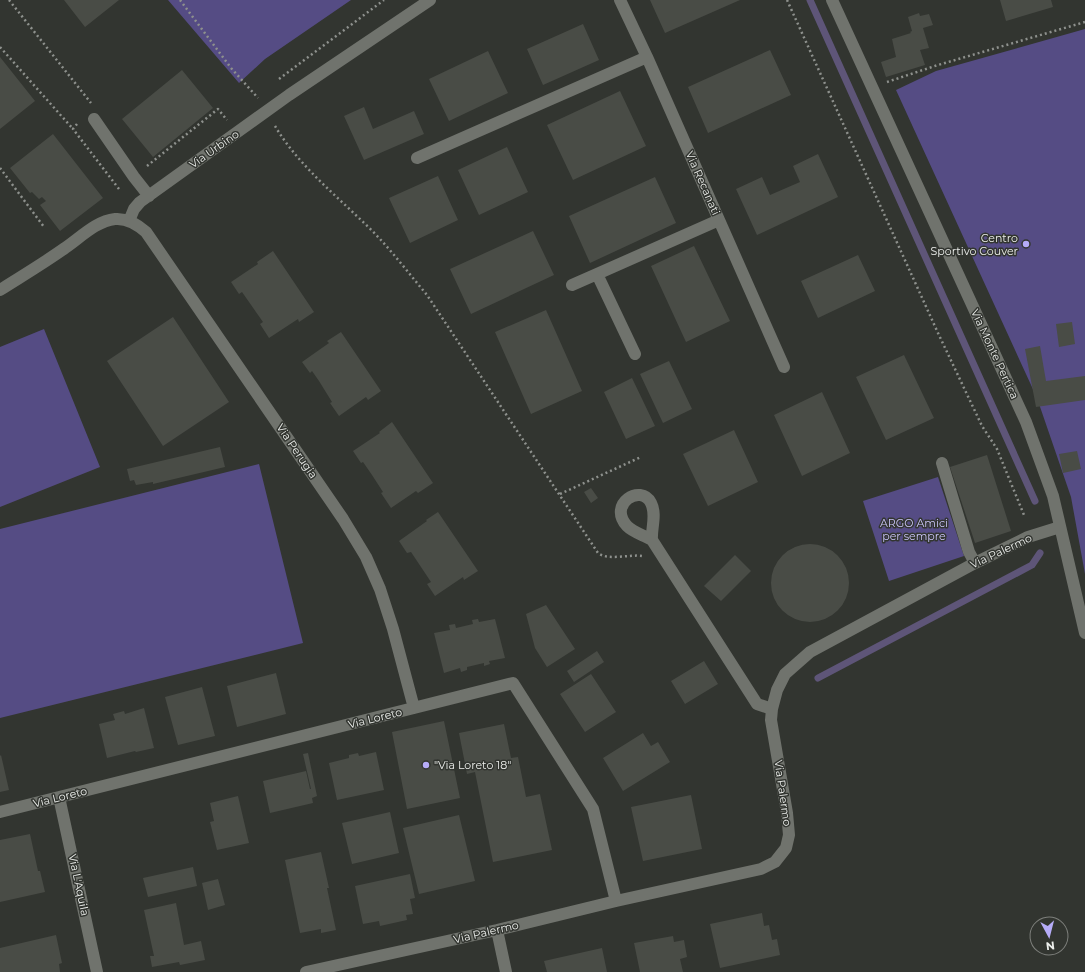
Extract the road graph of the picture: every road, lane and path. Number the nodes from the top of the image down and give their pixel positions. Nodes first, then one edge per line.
1 (9, 0) edge
2 (180, 0) edge
3 (384, 0) edge
4 (430, 0) edge
5 (620, 0) edge
6 (787, 0) edge
7 (832, 0) edge
8 (1085, 22) edge
9 (0, 47) edge
10 (647, 57) junction
11 (278, 80) dead end
12 (871, 87) junction
13 (264, 94) dead end
14 (267, 112) junction
15 (94, 113) joint
16 (78, 124) dead end
17 (73, 129) junction
18 (237, 133) junction
19 (417, 158) dead end
20 (0, 168) edge
21 (134, 177) junction
22 (148, 196) junction
23 (719, 220) junction
24 (129, 221) junction
25 (44, 227) dead end
26 (597, 274) junction
27 (572, 285) dead end
28 (0, 290) edge
29 (635, 354) dead end
30 (784, 366) dead end
31 (641, 457) dead end
32 (942, 463) dead end
33 (560, 494) junction
34 (1024, 515) dead end
35 (1060, 528) junction
36 (652, 540) dead end
37 (647, 559) dead end
38 (975, 563) junction
39 (1085, 633) edge
40 (414, 708) junction
41 (772, 709) junction
42 (60, 798) junction
43 (0, 812) edge
44 (616, 901) junction
45 (497, 930) junction
46 (98, 972) edge
47 (306, 972) edge
48 (506, 972) edge

1 - 15 path
2 - 13 path
3 - 11 path
4 - 14 street, Via Urbino
5 - 10 street, Via Recanati
6 - 34 path
7 - 12 street, Via Monte Pertica
8 - 12 path
9 - 17 path
10 - 19 street
10 - 23 street, Via Recanati
12 - 35 street, Via Monte Pertica
14 - 18 street, Via Urbino
14 - 33 path
15 - 21 street
16 - 17 path
17 - 21 path
18 - 21 path
18 - 22 street, Via Urbino
20 - 25 path
21 - 22 street
22 - 24 street, Via Urbino
23 - 26 street
23 - 30 street, Via Recanati
24 - 28 street
24 - 40 street, Via Perugia
26 - 27 street
26 - 29 street
31 - 33 path
32 - 38 street
33 - 37 path
35 - 38 street, Via Palermo
35 - 39 street, Via Monte Pertica
36 - 41 street
38 - 41 street, Via Palermo
40 - 42 street, Via Loreto
40 - 44 street, Via Loreto
41 - 44 street, Via Palermo
42 - 43 street, Via Loreto
42 - 46 street, Via L'Aquila
44 - 45 street, Via Palermo
45 - 47 street, Via Palermo
45 - 48 street

